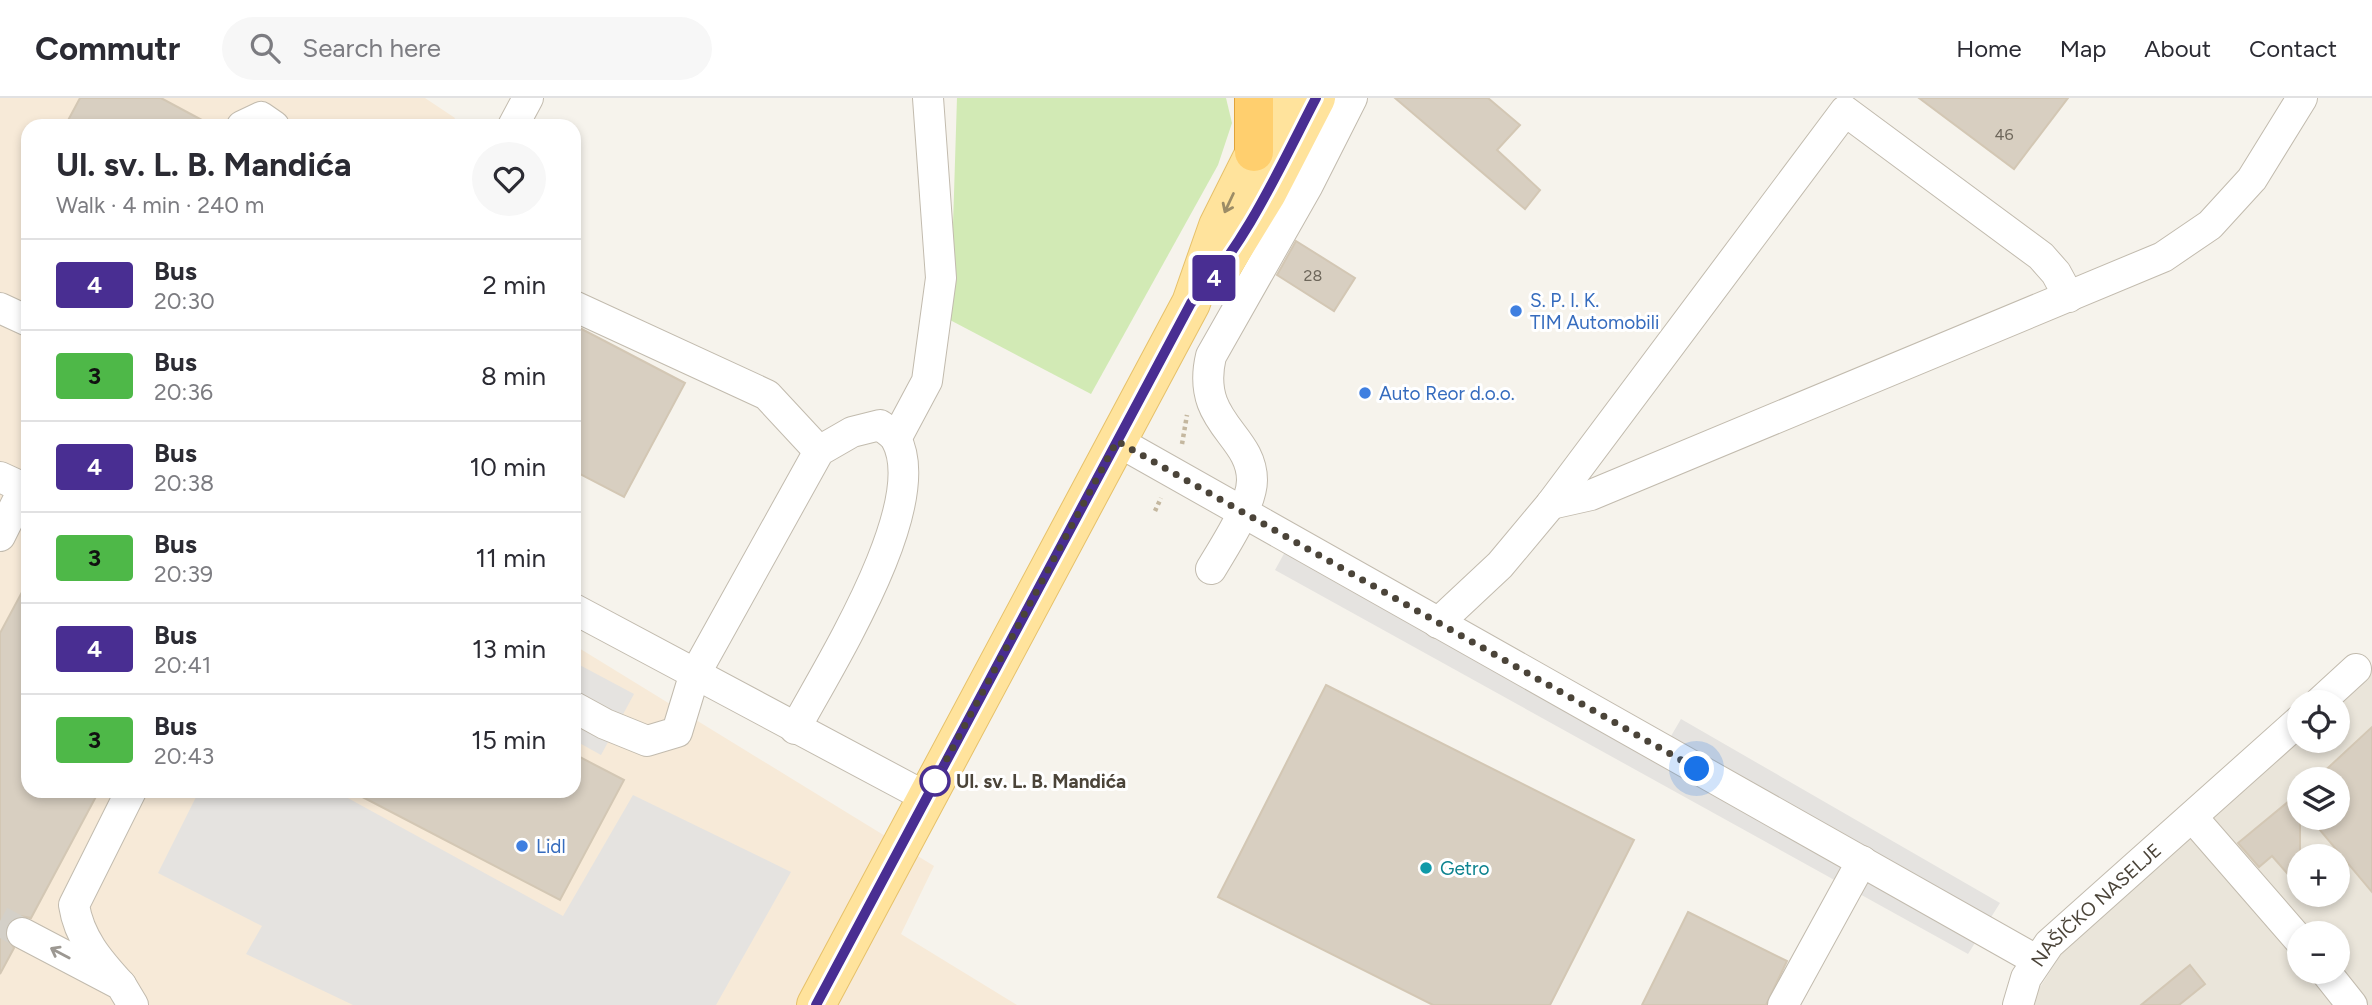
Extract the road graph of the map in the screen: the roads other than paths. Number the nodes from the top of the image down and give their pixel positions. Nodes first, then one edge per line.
1 (528, 98) edge
2 (928, 98) edge
3 (1254, 98) edge
4 (1282, 98) edge
5 (1316, 98) edge
6 (1352, 98) edge
7 (2302, 98) edge
8 (517, 119) edge
9 (1254, 152) junction
10 (2069, 297) junction
11 (1191, 303) junction
12 (0, 308) edge
13 (581, 309) edge
14 (21, 318) edge
15 (896, 439) junction
16 (1117, 441) junction
17 (819, 451) junction
18 (17, 485) edge
19 (1551, 504) junction
20 (1242, 512) junction
21 (0, 536) edge
22 (1211, 569) dead end
23 (581, 613) edge
24 (1438, 623) junction
25 (2356, 669) dead end
26 (694, 676) junction
27 (2333, 690) edge
28 (581, 711) edge
29 (794, 729) junction
30 (2287, 732) edge
31 (926, 797) junction
32 (128, 798) edge
33 (2193, 818) junction
34 (1862, 862) junction
35 (2287, 926) edge
36 (22, 933) tunnel mouth
37 (2036, 960) junction
38 (2335, 984) edge
39 (127, 995) edge
40 (816, 1005) edge
41 (1783, 1005) edge
42 (2018, 1005) edge
43 (2352, 1005) edge

1 - 8 street
2 - 15 street
3 - 9 highway
4 - 9 main road
5 - 11 main road
6 - 20 street
7 - 10 street
9 -> 11 main road
10 - 19 street
10 - 19 street
11 - 16 main road
12 - 14 street
13 - 17 street
15 - 17 street
15 - 29 street
16 - 20 street
16 - 31 main road
17 - 26 street
18 - 21 street
19 - 24 street
20 - 22 street
20 - 24 street
23 - 26 street
24 - 34 street
25 - 27 street
26 - 28 street
26 - 29 street
29 - 31 street
30 - 33 street, NAŠIČKO NASELJE
31 - 40 main road
32 - 39 street
33 - 35 street
33 - 37 street, NAŠIČKO NASELJE
34 - 37 street
34 - 41 street
39 -> 36 street
37 - 42 street, NAŠIČKO NASELJE
38 - 43 street

